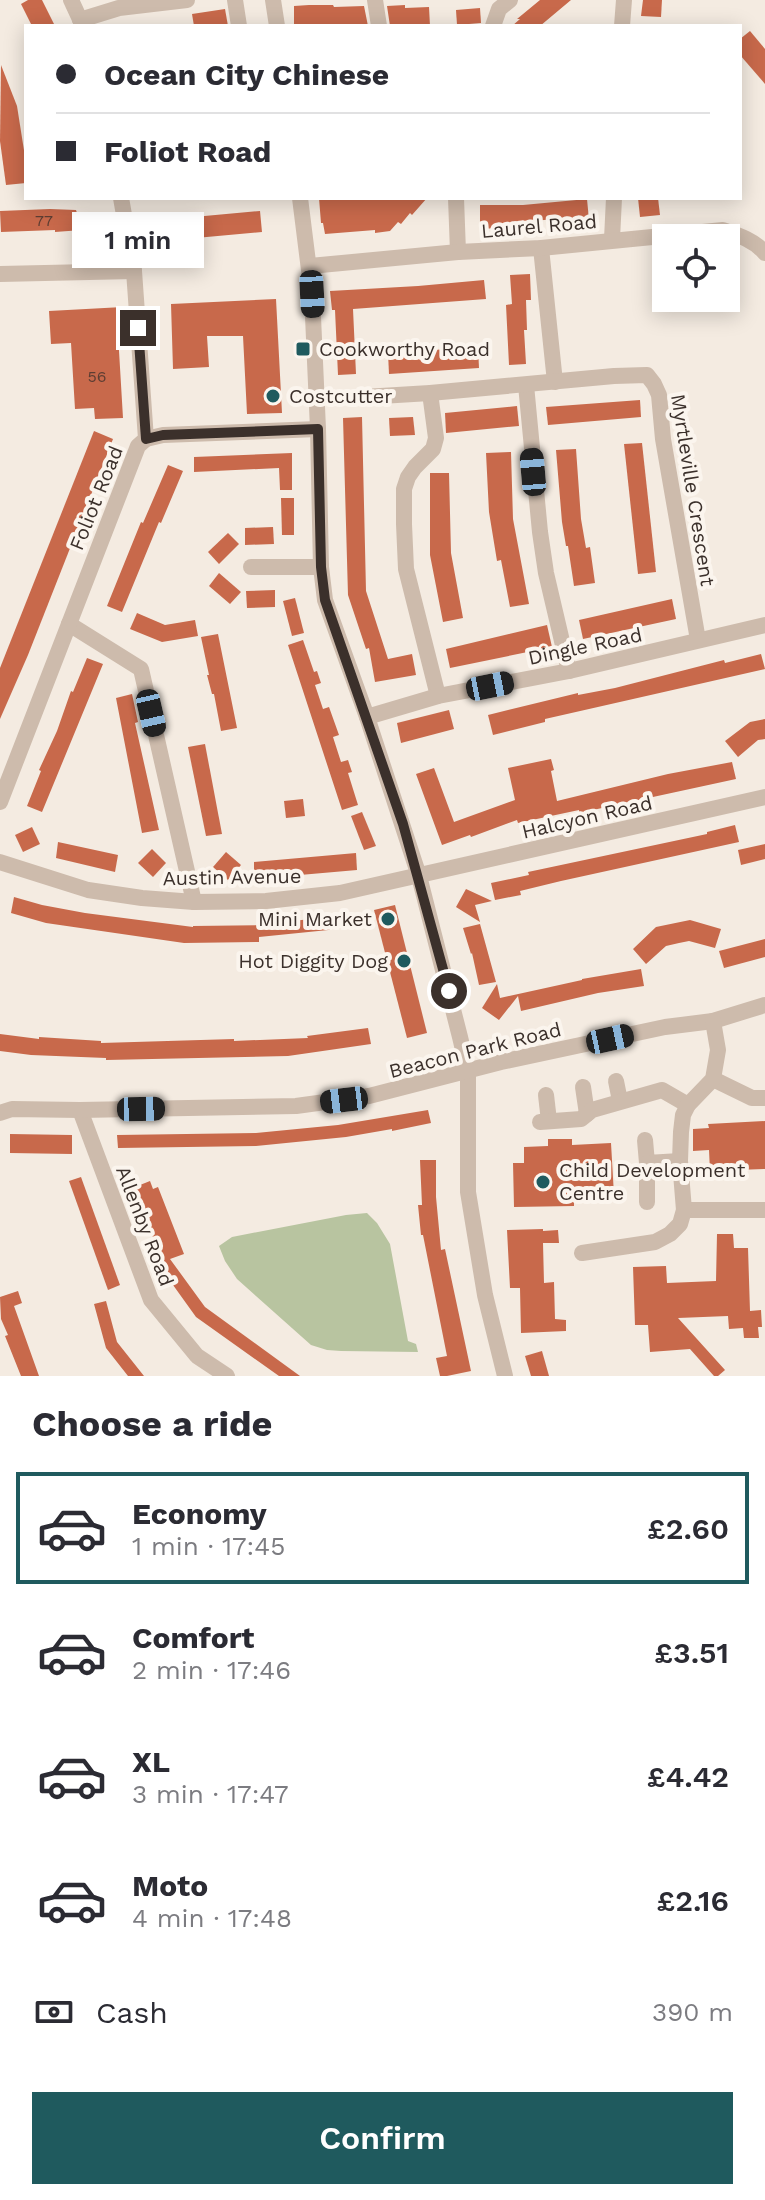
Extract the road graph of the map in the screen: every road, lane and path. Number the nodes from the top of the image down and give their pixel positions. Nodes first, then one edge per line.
1 (71, 0) edge
2 (187, 0) edge
3 (235, 0) edge
4 (273, 0) edge
5 (375, 0) edge
6 (484, 0) edge
7 (624, 0) edge
8 (505, 4) edge
9 (82, 23) edge
10 (239, 24) edge
11 (277, 24) edge
12 (379, 24) edge
13 (494, 24) edge
14 (622, 24) edge
15 (121, 200) edge
16 (300, 200) edge
17 (456, 200) edge
18 (614, 200) edge
19 (612, 239) junction
20 (541, 248) junction
21 (458, 252) junction
22 (765, 253) edge
23 (310, 266) junction
24 (134, 271) junction
25 (0, 274) edge
26 (555, 382) junction
27 (526, 385) junction
28 (430, 393) junction
29 (364, 397) dead end
30 (318, 429) junction
31 (146, 439) junction
32 (251, 567) dead end
33 (321, 567) junction
34 (69, 624) junction
35 (765, 625) edge
36 (698, 640) junction
37 (569, 671) junction
38 (438, 696) junction
39 (367, 717) junction
40 (765, 797) edge
41 (0, 802) edge
42 (0, 862) edge
43 (419, 876) junction
44 (194, 902) junction
45 (765, 1005) edge
46 (713, 1021) junction
47 (468, 1071) junction
48 (713, 1079) junction
49 (616, 1081) dead end
50 (583, 1087) dead end
51 (546, 1095) dead end
52 (765, 1098) edge
53 (620, 1101) junction
54 (688, 1105) junction
55 (80, 1110) junction
56 (0, 1113) edge
57 (587, 1114) junction
58 (645, 1140) dead end
59 (680, 1161) junction
60 (647, 1163) junction
61 (647, 1202) dead end
62 (684, 1210) junction
63 (765, 1210) edge
64 (582, 1253) dead end
65 (227, 1376) edge
66 (505, 1376) edge

1 - 9 street
2 - 9 street
3 - 10 street
4 - 11 street
5 - 12 street
6 - 8 street
7 - 14 street
8 - 13 street
15 - 24 street, Foliot Road
16 - 23 street
17 - 21 street
18 - 19 street
19 - 20 street, Laurel Road
19 - 22 street, Laurel Road
20 - 21 street, Laurel Road
20 - 26 street
21 - 23 street, Laurel Road
23 - 30 street
24 - 25 street
24 - 31 street, Foliot Road
26 - 27 street, Myrtleville Crescent
26 - 36 street, Myrtleville Crescent
27 - 28 street, Myrtleville Crescent
27 - 37 street
28 - 29 street, Myrtleville Crescent
28 - 38 street
30 - 31 street
30 - 33 street
31 - 34 street, Foliot Road
32 - 33 street
33 - 39 street
34 - 41 street, Foliot Road
34 - 44 street
35 - 36 street, Dingle Road
36 - 37 street, Dingle Road
37 - 38 street, Dingle Road
38 - 39 street, Dingle Road
39 - 43 street
40 - 43 street, Halcyon Road
42 - 44 street, Austin Avenue
43 - 44 street, Austin Avenue
43 - 47 street
45 - 46 street, Beacon Park Road
46 - 47 street, Beacon Park Road
46 - 48 street
47 - 55 street, Beacon Park Road
47 - 66 street
48 - 52 street
48 - 54 street
49 - 53 street
50 - 57 street
51 - 57 street
53 - 54 street
53 - 57 street
54 - 59 street
55 - 56 street, Beacon Park Road
55 - 65 street, Allenby Road
58 - 60 street
59 - 60 street
59 - 62 street
60 - 61 street
62 - 63 street
62 - 64 street

